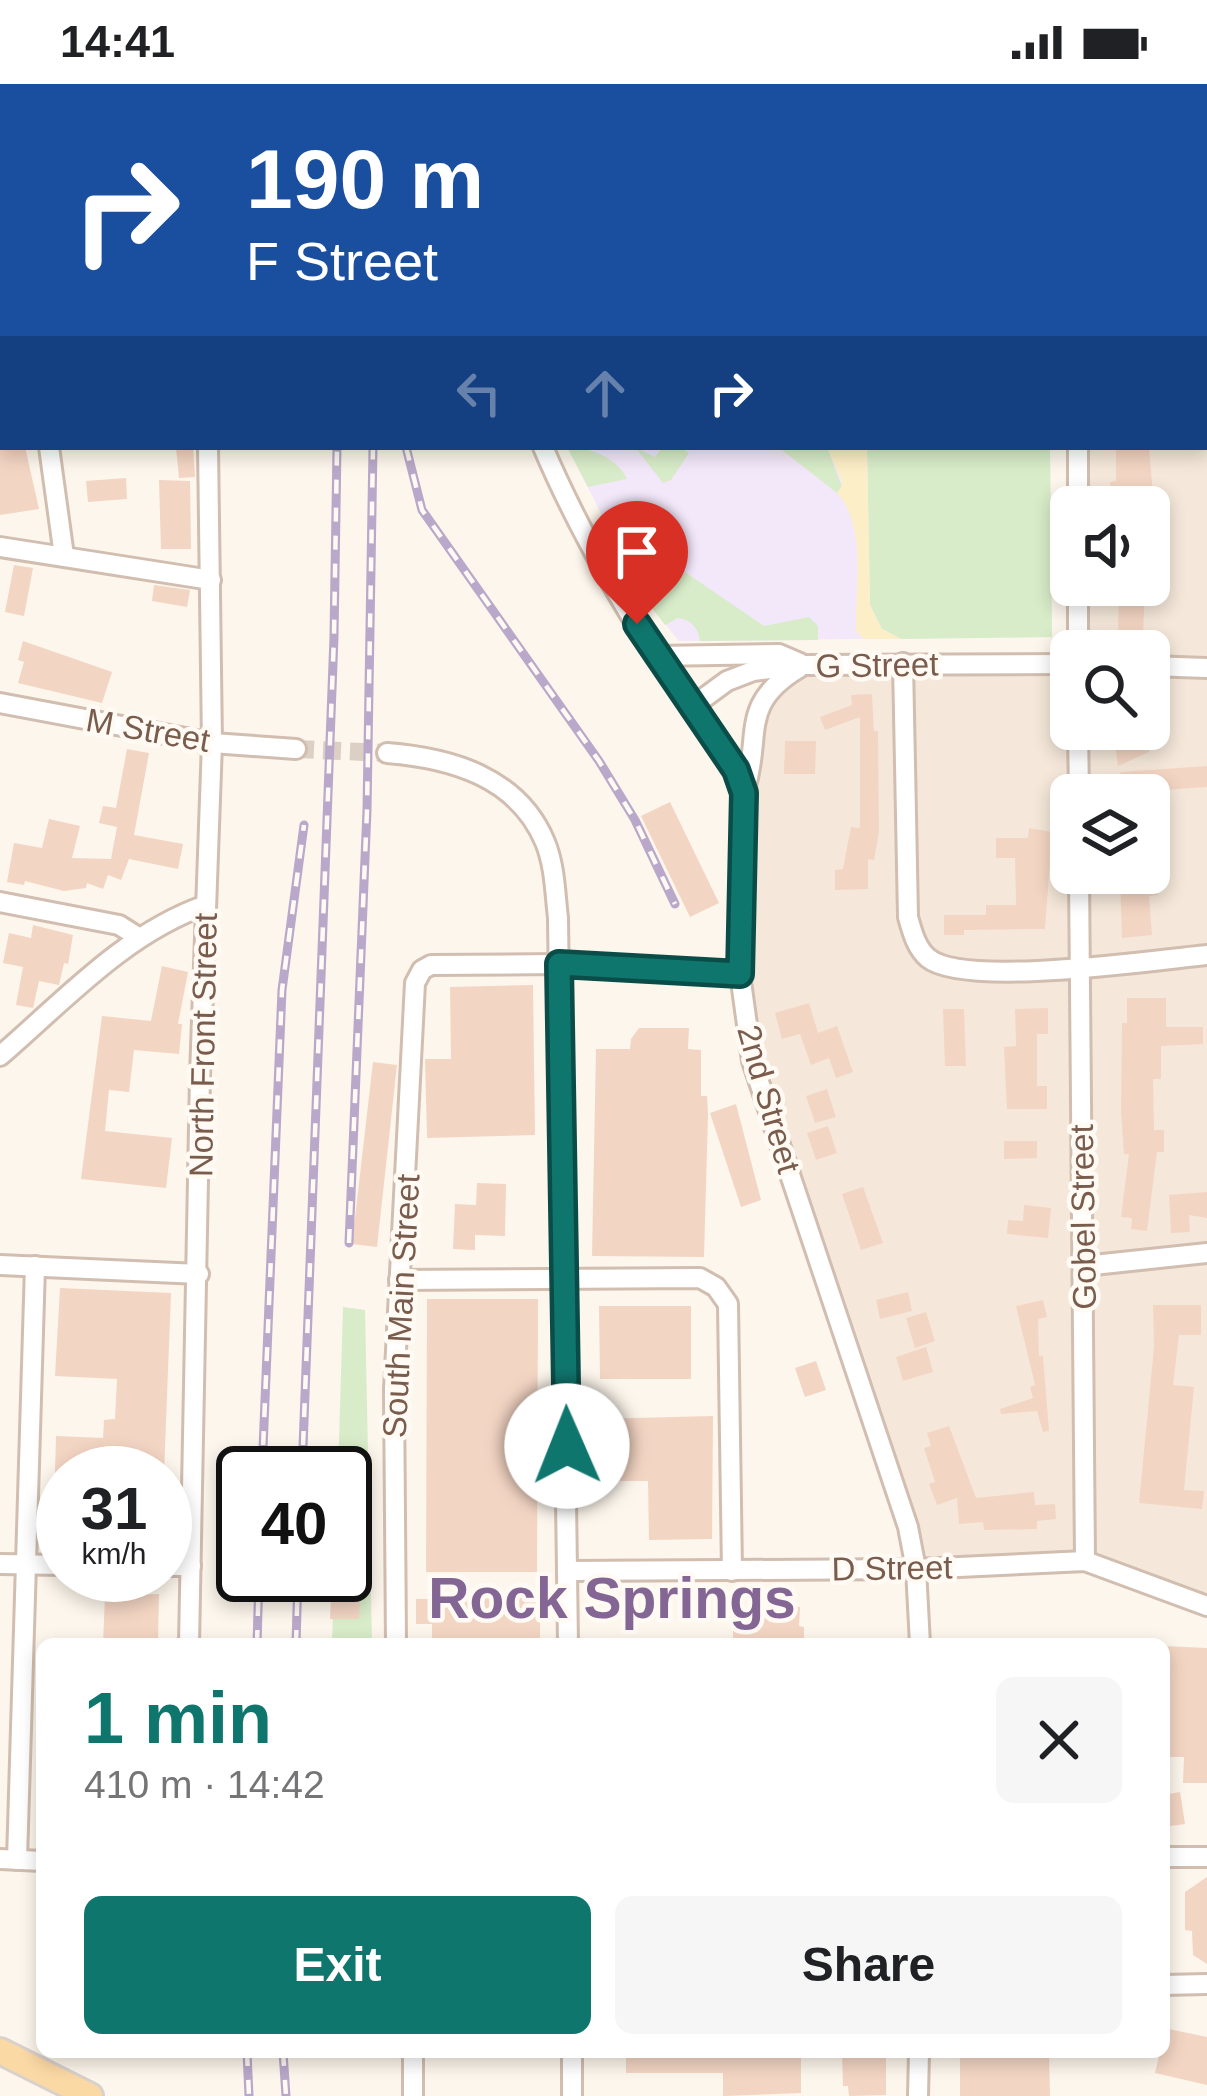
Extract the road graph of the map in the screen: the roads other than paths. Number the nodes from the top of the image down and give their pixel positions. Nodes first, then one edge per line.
1 (49, 450) edge
2 (208, 450) edge
3 (544, 450) edge
4 (1078, 450) edge
5 (1078, 486) edge
6 (0, 547) edge
7 (64, 556) junction
8 (211, 580) junction
9 (656, 656) junction
10 (903, 663) junction
11 (1050, 664) edge
12 (804, 665) junction
13 (1170, 667) edge
14 (1207, 668) edge
15 (0, 703) edge
16 (692, 706) junction
17 (212, 743) junction
18 (296, 749) tunnel mouth
19 (387, 753) tunnel mouth
20 (744, 793) junction
21 (1079, 894) edge
22 (0, 902) edge
23 (206, 905) junction
24 (139, 937) junction
25 (1207, 955) edge
26 (559, 964) junction
27 (1080, 968) junction
28 (740, 974) junction
29 (0, 1056) edge
30 (1207, 1253) edge
31 (0, 1265) edge
32 (35, 1266) junction
33 (1084, 1266) junction
34 (199, 1274) junction
35 (565, 1278) junction
36 (399, 1280) junction
37 (192, 1530) edge
38 (1085, 1561) junction
39 (0, 1564) edge
40 (28, 1564) junction
41 (36, 1564) edge
42 (916, 1569) junction
43 (568, 1571) junction
44 (732, 1571) junction
45 (190, 1602) edge
46 (1207, 1606) edge
47 (189, 1638) edge
48 (396, 1638) edge
49 (568, 1638) edge
50 (920, 1638) edge
51 (1170, 1857) edge
52 (1207, 1857) edge
53 (9, 1860) edge
54 (1207, 1984) edge
55 (1170, 1985) edge
56 (9, 2055) edge
57 (413, 2058) edge
58 (572, 2058) edge
59 (919, 2058) edge
60 (90, 2096) edge
61 (413, 2096) edge
62 (572, 2096) edge
63 (918, 2096) edge

1 - 7 street
2 - 8 street, North Front Street
3 - 9 street, 2nd Street
4 - 5 street
6 - 7 street
7 - 8 street
8 - 17 street, North Front Street
9 - 12 street
9 - 16 street, 2nd Street
10 - 11 street, G Street
10 - 12 street, G Street
10 - 27 street
12 - 16 street, G Street
12 - 20 street
13 - 14 street
15 - 17 street, M Street
16 - 20 street, 2nd Street
17 - 18 street, M Street
17 - 23 street, North Front Street
19 - 26 street
20 - 28 street, 2nd Street
21 - 27 street, Gobel Street
22 - 24 street
23 - 24 street
23 - 34 street, North Front Street
24 - 29 street
25 - 27 street
26 - 28 street
26 - 35 street
26 - 36 street, South Main Street
27 - 33 street, Gobel Street
28 - 42 street, 2nd Street
30 - 33 street
31 - 32 street
32 - 34 street
32 - 40 street
33 - 38 street, Gobel Street
34 - 37 street, North Front Street
35 - 36 street
35 - 43 street
35 - 44 street
36 - 48 street, South Main Street
38 - 42 street, D Street
38 - 46 street, D Street
39 - 40 street
40 - 41 street
40 - 53 street
42 - 44 street, D Street
42 - 50 street, 2nd Street
43 - 44 street, D Street
43 - 49 street
45 - 47 street, North Front Street
51 - 52 street
54 - 55 street
56 - 60 main road
57 - 61 street
58 - 62 street
59 - 63 street

